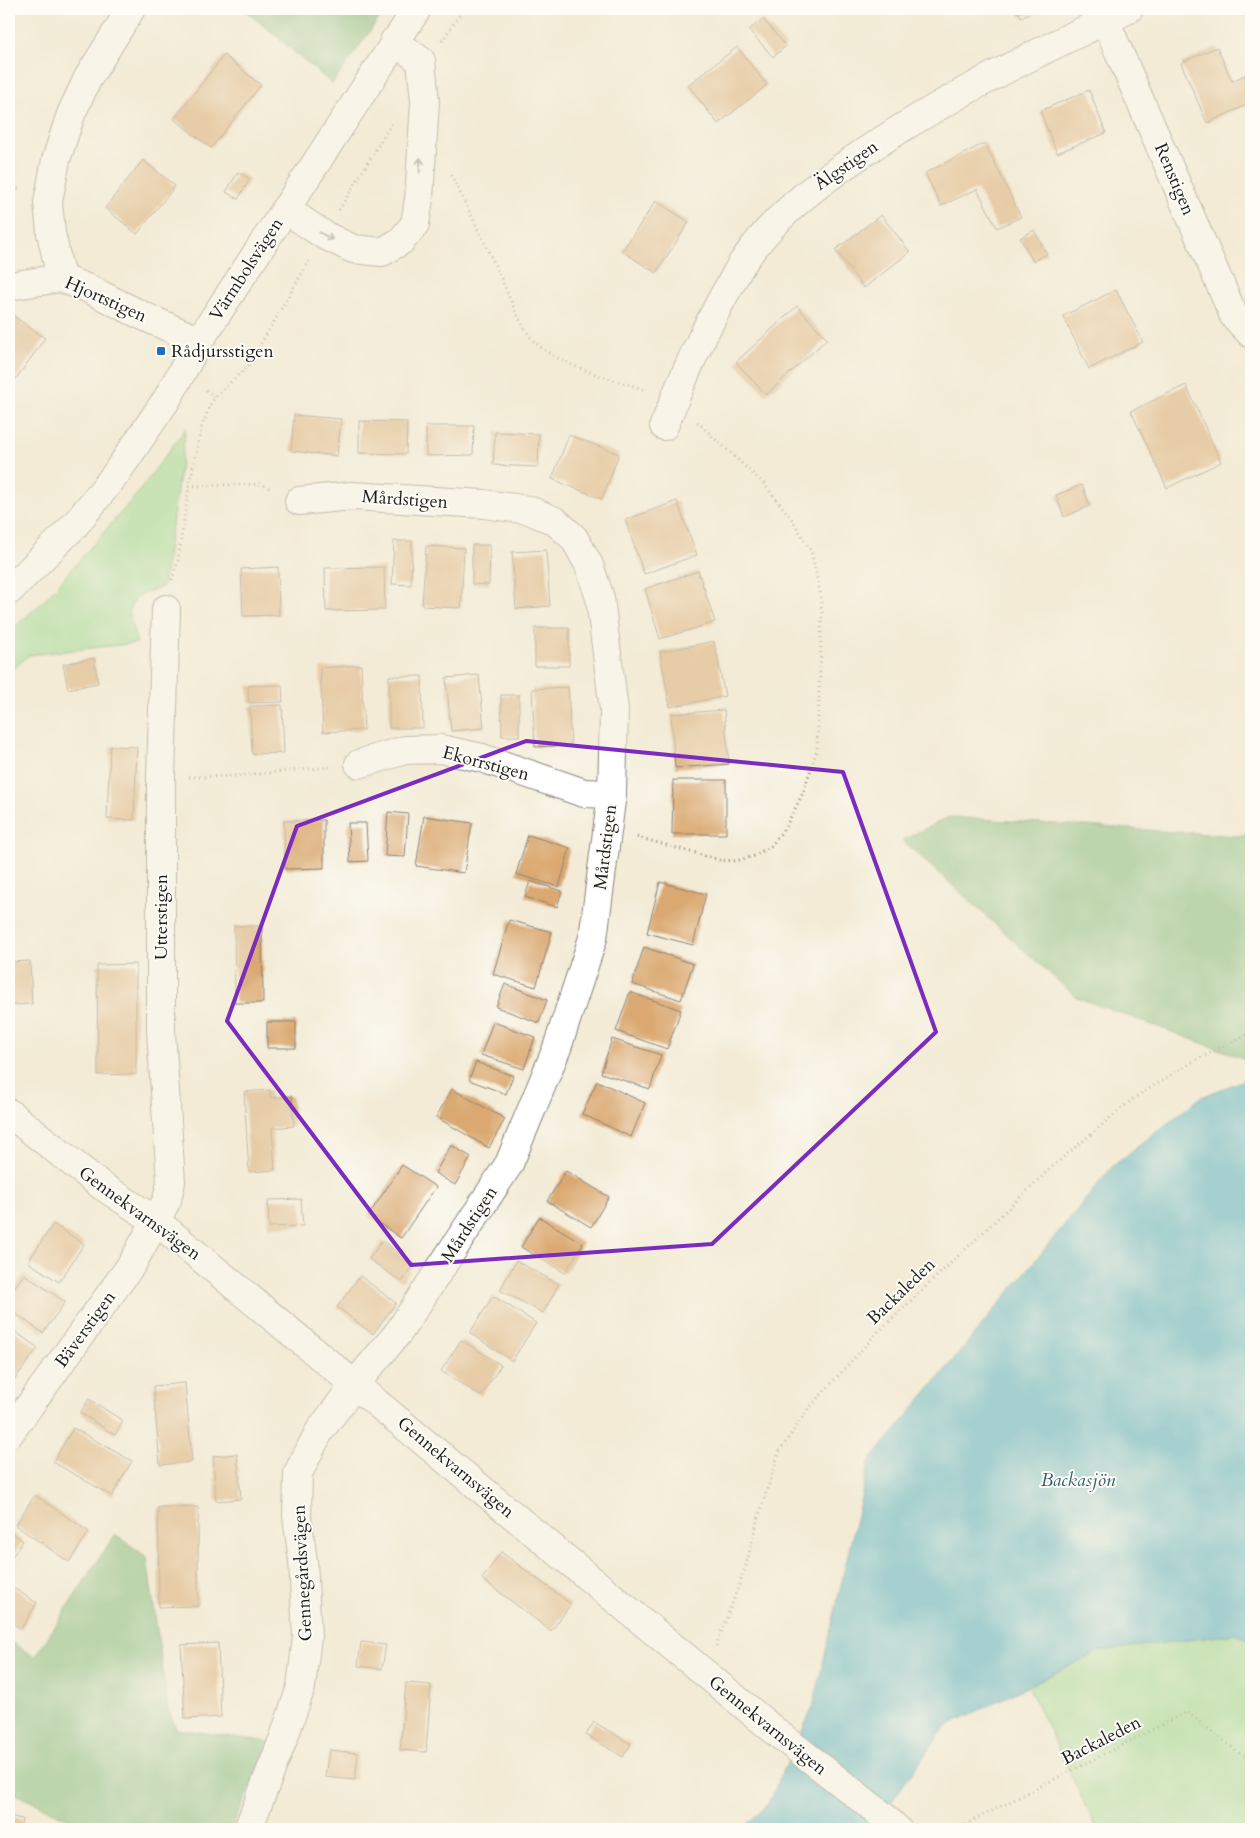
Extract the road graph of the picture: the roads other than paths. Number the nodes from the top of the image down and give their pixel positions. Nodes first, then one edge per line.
1 (131, 9) edge
2 (417, 9) edge
3 (1117, 14) edge
4 (394, 41) junction
5 (285, 209) junction
6 (61, 278) junction
7 (9, 286) edge
8 (1251, 334) edge
9 (199, 341) junction
10 (668, 416) road end
11 (299, 501) road end
12 (9, 591) edge
13 (166, 609) road end
14 (359, 764) road end
15 (612, 794) junction
16 (9, 1113) edge
17 (156, 1221) junction
18 (355, 1384) junction
19 (9, 1434) edge
20 (889, 1822) edge
21 (248, 1829) edge

1 - 6 street
2 - 4 street, Värmbolsvägen
3 - 8 street, Renstigen
3 - 10 street, Älgstigen
4 - 5 street, Värmbolsvägen
5 -> 4 street
5 - 9 street, Värmbolsvägen
6 - 7 street, Hjortstigen
6 - 9 street, Hjortstigen
9 - 12 street, Värmbolsvägen
11 - 15 street, Mårdstigen
13 - 17 street, Utterstigen
14 - 15 street, Ekorrstigen
15 - 18 street, Mårdstigen
16 - 17 street, Gennekvarnsvägen
17 - 18 street, Gennekvarnsvägen
17 - 19 street, Bäverstigen
18 - 20 street, Gennekvarnsvägen
18 - 21 street, Gennegårdsvägen

